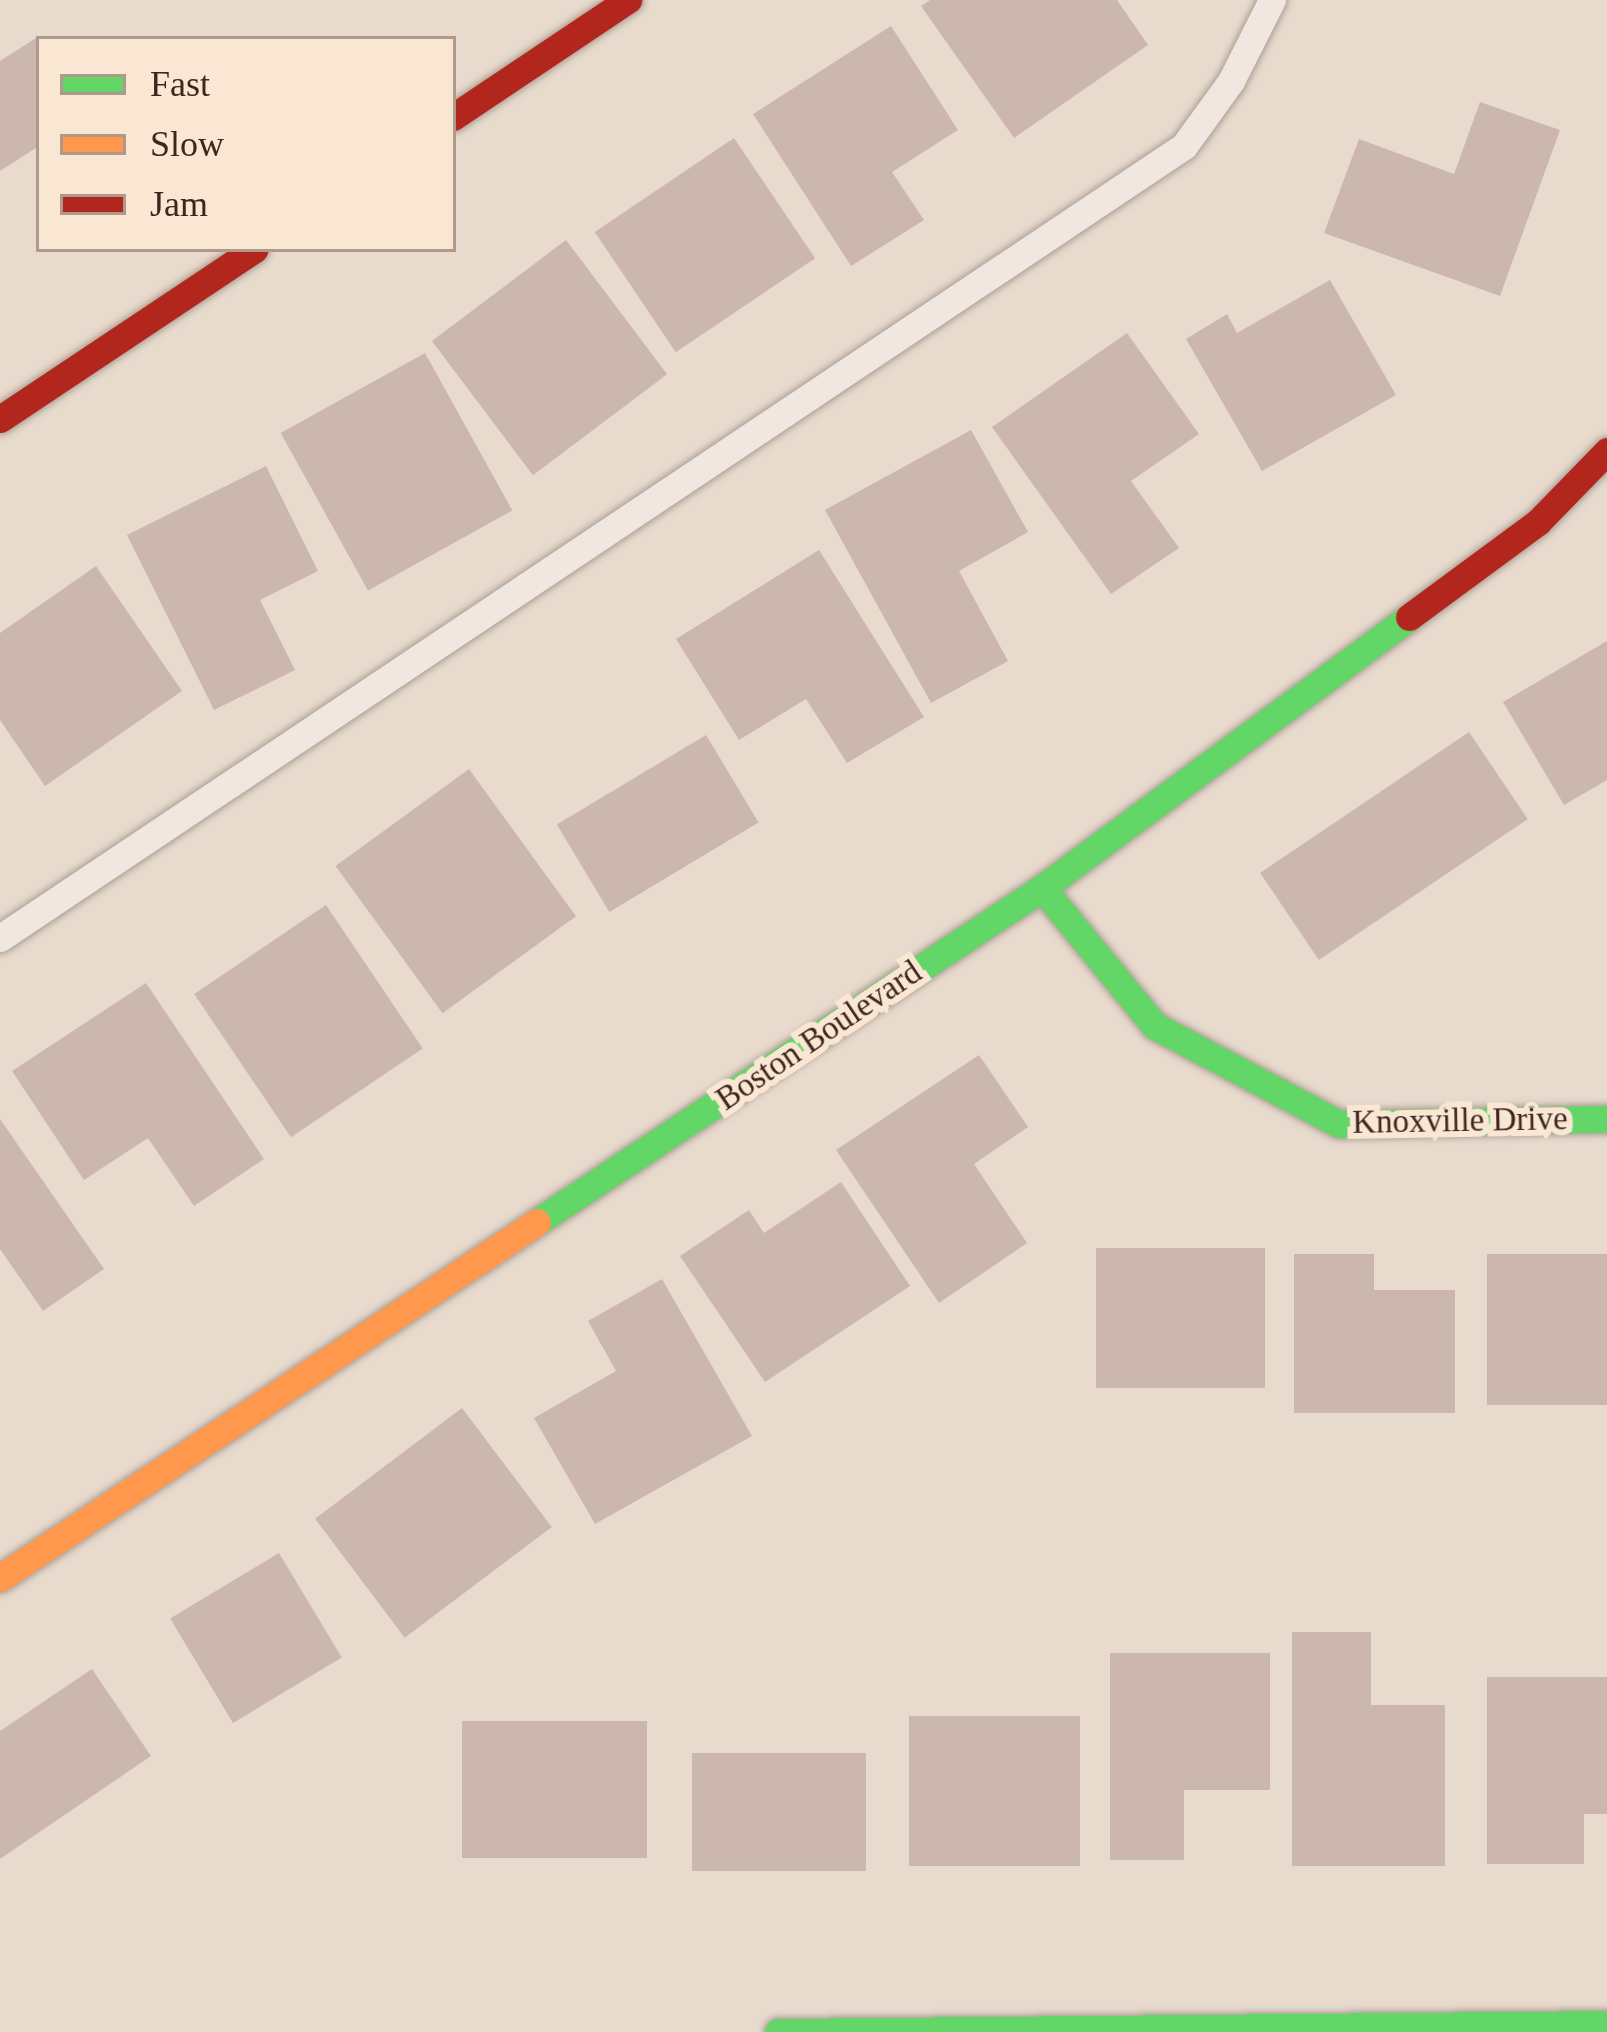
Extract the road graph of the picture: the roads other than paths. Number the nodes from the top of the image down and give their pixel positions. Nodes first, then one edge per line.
1 (628, 0) edge
2 (1272, 0) edge
3 (456, 115) edge
4 (250, 252) edge
5 (0, 419) edge
6 (1607, 451) edge
7 (1042, 888) junction
8 (0, 938) edge
9 (1607, 1119) edge
10 (0, 1578) edge
11 (1607, 2024) edge
12 (1455, 2030) edge
13 (778, 2032) edge

1 - 3 street
2 - 8 lane
4 - 5 street
6 - 7 street, Boston Boulevard
7 - 9 street, Knoxville Drive
7 - 10 street, Boston Boulevard
11 - 12 street
12 - 13 street

